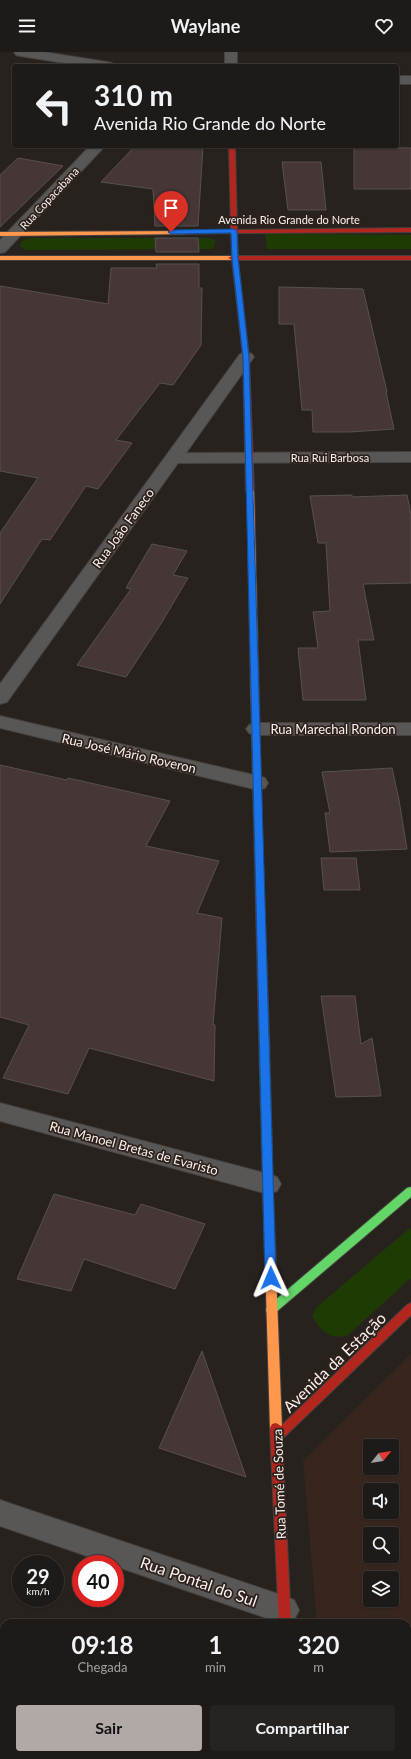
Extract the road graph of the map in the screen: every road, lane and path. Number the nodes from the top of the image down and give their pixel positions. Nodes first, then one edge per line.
1 (20, 52) edge
2 (231, 52) edge
3 (95, 64) edge
4 (231, 64) edge
5 (399, 80) edge
6 (411, 80) edge
7 (96, 148) edge
8 (232, 148) edge
9 (411, 230) edge
10 (234, 231) junction
11 (7, 234) edge
12 (0, 249) edge
13 (0, 258) edge
14 (235, 258) junction
15 (411, 258) edge
16 (246, 357) junction
17 (249, 457) junction
18 (411, 457) edge
19 (174, 458) junction
20 (0, 698) edge
21 (0, 722) edge
22 (256, 728) junction
23 (411, 729) edge
24 (258, 783) junction
25 (0, 1112) edge
26 (268, 1184) junction
27 (411, 1191) edge
28 (411, 1308) edge
29 (272, 1310) junction
30 (277, 1437) junction
31 (0, 1512) edge
32 (284, 1617) edge

1 - 3 street
2 - 4 street
5 - 6 street
7 - 11 street, Rua Copacabana
8 - 10 street, Rua Tomé de Souza
9 - 10 street, Avenida Rio Grande do Norte
10 - 11 street, Avenida Rio Grande do Norte
10 - 14 street, Rua Tomé de Souza
11 - 12 street, Rua Copacabana
13 - 14 street
14 - 15 street
14 - 16 street, Rua Tomé de Souza
16 - 17 street, Rua Tomé de Souza
16 - 19 street, Rua João Faneco
17 - 18 street, Rua Rui Barbosa
17 - 19 street, Rua Rui Barbosa
17 - 22 street, Rua Tomé de Souza
19 - 20 street, Rua João Faneco
21 - 24 street, Rua José Mário Roveron
22 - 23 street, Rua Marechal Rondon
22 - 24 street, Rua Tomé de Souza
24 - 26 street, Rua Tomé de Souza
25 - 26 street, Rua Manoel Bretas de Evaristo
26 - 29 street, Rua Tomé de Souza
27 - 29 street
28 - 30 street, Avenida da Estação
29 - 30 street, Rua Tomé de Souza
30 - 32 street, Rua Tomé de Souza
31 - 32 street, Rua Pontal do Sul

